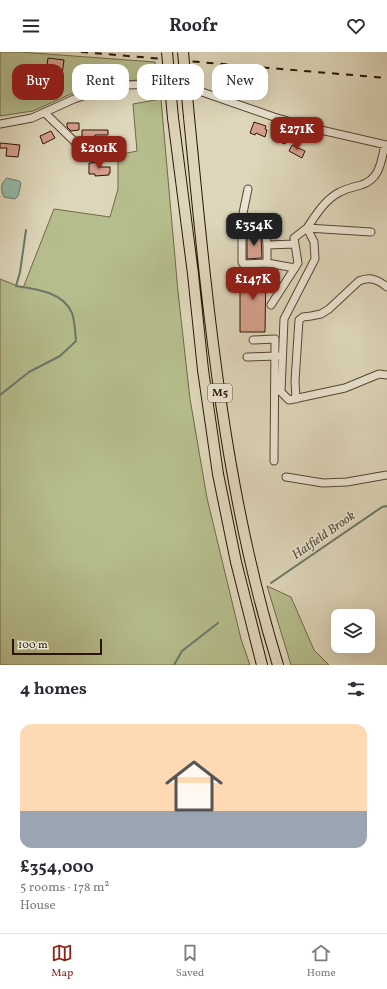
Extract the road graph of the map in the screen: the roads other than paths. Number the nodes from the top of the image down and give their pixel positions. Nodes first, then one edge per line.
1 (167, 52) edge
2 (183, 52) edge
3 (45, 113) junction
4 (0, 124) edge
5 (386, 145) edge
6 (93, 152) dead end
7 (248, 189) dead end
8 (307, 228) junction
9 (242, 230) junction
10 (371, 232) dead end
11 (295, 244) junction
12 (267, 245) junction
13 (267, 263) junction
14 (295, 268) junction
15 (387, 287) edge
16 (271, 305) dead end
17 (253, 340) dead end
18 (279, 356) junction
19 (247, 358) dead end
20 (387, 375) edge
21 (296, 399) junction
22 (274, 461) dead end
23 (387, 476) edge
24 (286, 477) dead end
25 (262, 665) edge
26 (278, 665) edge

1 - 25 highway, M5, bridge
2 - 26 highway, M5, bridge
3 - 4 street
3 - 5 street
3 - 6 street
5 - 8 street
7 - 9 street
8 - 10 street
8 - 11 street
8 - 18 street
9 - 12 street
9 - 13 street
11 - 12 street
11 - 14 street
12 - 13 street
13 - 14 street
14 - 16 street
15 - 21 street
17 - 18 street
18 - 19 street
18 - 21 street
18 - 22 street
20 - 21 street
23 - 24 street

